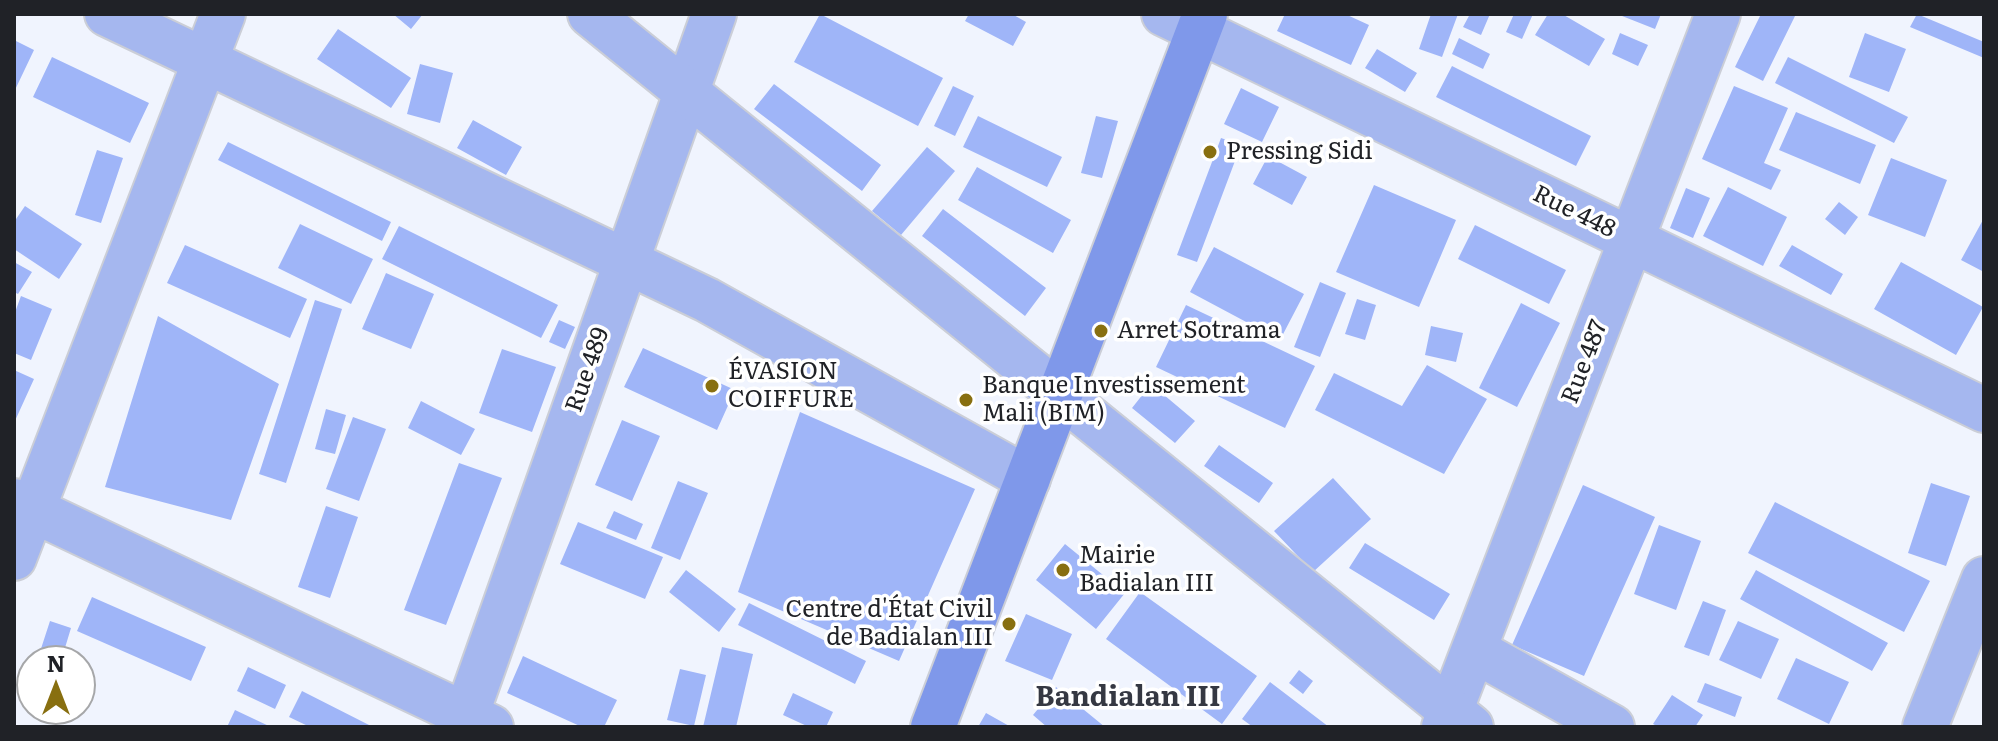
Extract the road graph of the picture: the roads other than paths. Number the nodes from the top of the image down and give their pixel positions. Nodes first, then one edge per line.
1 (107, 14) edge
2 (223, 14) edge
3 (590, 14) edge
4 (714, 14) edge
5 (1718, 14) edge
6 (1189, 20) edge
7 (204, 60) junction
8 (686, 93) junction
9 (1632, 239) junction
10 (626, 261) junction
11 (1059, 397) junction
12 (1984, 410) edge
13 (1028, 479) junction
14 (23, 506) edge
15 (14, 558) edge
16 (1984, 579) edge
17 (1474, 650) junction
18 (1455, 721) edge
19 (473, 723) edge
20 (933, 727) edge
21 (1612, 727) edge
22 (1925, 727) edge

1 - 7 street
2 - 7 street
3 - 8 street
4 - 8 street, Rue 489
5 - 9 street, Rue 487
6 - 9 street, Rue 448
6 - 11 main road
7 - 10 street
7 - 14 street
8 - 10 street, Rue 489
8 - 11 street
9 - 12 street, Rue 448
9 - 17 street, Rue 487
10 - 13 street
10 - 19 street, Rue 489
11 - 13 main road
11 - 18 street
13 - 20 main road
14 - 15 street
14 - 19 street
16 - 22 street
17 - 18 street, Rue 487
17 - 21 street

